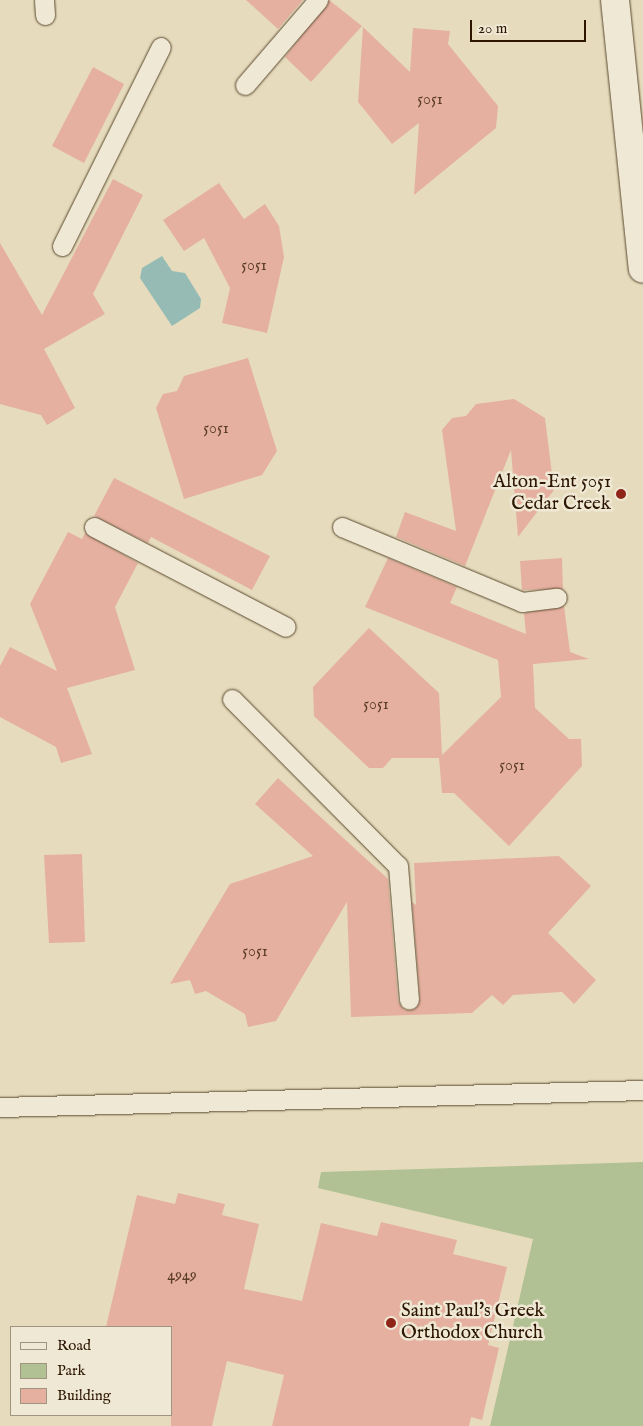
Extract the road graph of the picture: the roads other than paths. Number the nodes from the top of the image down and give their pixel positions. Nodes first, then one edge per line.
1 (318, 0) edge
2 (615, 0) edge
3 (161, 47) dead end
4 (245, 85) dead end
5 (62, 246) dead end
6 (643, 269) edge
7 (94, 527) dead end
8 (342, 527) dead end
9 (557, 598) dead end
10 (286, 628) dead end
11 (232, 699) dead end
12 (409, 1000) dead end
13 (643, 1090) edge
14 (0, 1107) edge

1 - 4 lane
2 - 6 main road
3 - 5 lane
7 - 10 lane
8 - 9 lane
11 - 12 lane
13 - 14 lane

